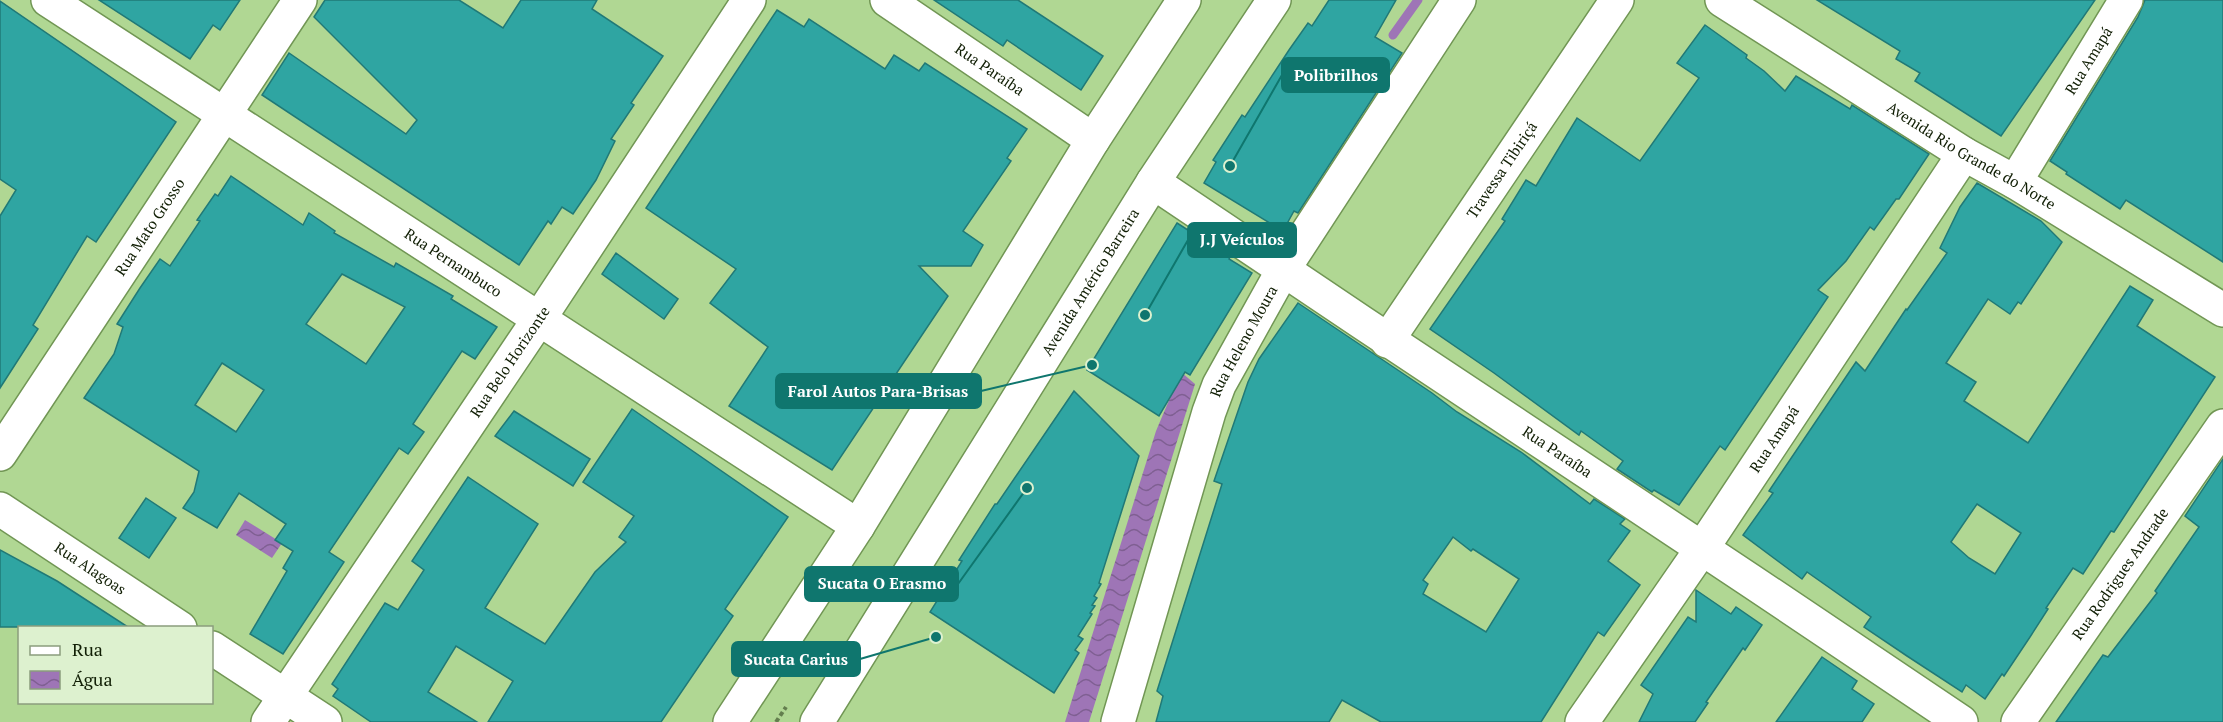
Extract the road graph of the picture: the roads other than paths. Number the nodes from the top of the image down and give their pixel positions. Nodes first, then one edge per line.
1 (48, 0) edge
2 (300, 0) edge
3 (749, 0) edge
4 (887, 0) edge
5 (1184, 0) edge
6 (1274, 0) edge
7 (1459, 0) edge
8 (1617, 0) edge
9 (1722, 0) edge
10 (2126, 0) edge
11 (224, 114) junction
12 (1093, 141) junction
13 (1964, 154) junction
14 (1153, 182) junction
15 (2015, 182) junction
16 (1283, 270) junction
17 (2223, 310) edge
18 (539, 319) junction
19 (1387, 341) junction
20 (2223, 426) edge
21 (0, 454) edge
22 (0, 509) edge
23 (858, 526) junction
24 (1703, 547) junction
25 (178, 626) edge
26 (213, 649) edge
27 (276, 709) edge
28 (325, 722) edge
29 (730, 722) edge
30 (817, 722) edge
31 (1118, 722) edge
32 (1582, 722) edge
33 (1961, 722) edge
34 (2018, 722) edge

1 - 11 street, Rua Pernambuco
2 - 11 street, Rua Mato Grosso
3 - 18 street, Rua Belo Horizonte
4 - 12 street, Rua Paraíba
5 - 12 street
6 - 14 street, Avenida Américo Barreira
7 - 16 street, Rua Heleno Moura
8 - 19 street, Travessa Tibiriçá
9 - 13 street, Avenida Rio Grande do Norte
10 - 15 street, Rua Amapá
11 - 18 street, Rua Pernambuco
11 - 21 street, Rua Mato Grosso
12 - 23 street
13 - 15 street, Avenida Rio Grande do Norte
13 - 24 street, Rua Amapá
14 - 16 street, Rua Paraíba
14 - 30 street, Avenida Américo Barreira
15 - 17 street, Avenida Rio Grande do Norte
16 - 19 street, Rua Paraíba
16 - 31 street, Rua Heleno Moura
18 - 23 street, Rua Pernambuco
18 - 27 street, Rua Belo Horizonte
19 - 24 street, Rua Paraíba
20 - 34 street, Rua Rodrigues Andrade
22 - 25 street, Rua Alagoas
23 - 29 street
24 - 32 street, Rua Amapá
24 - 33 street, Rua Paraíba
26 - 27 street
27 - 28 street

